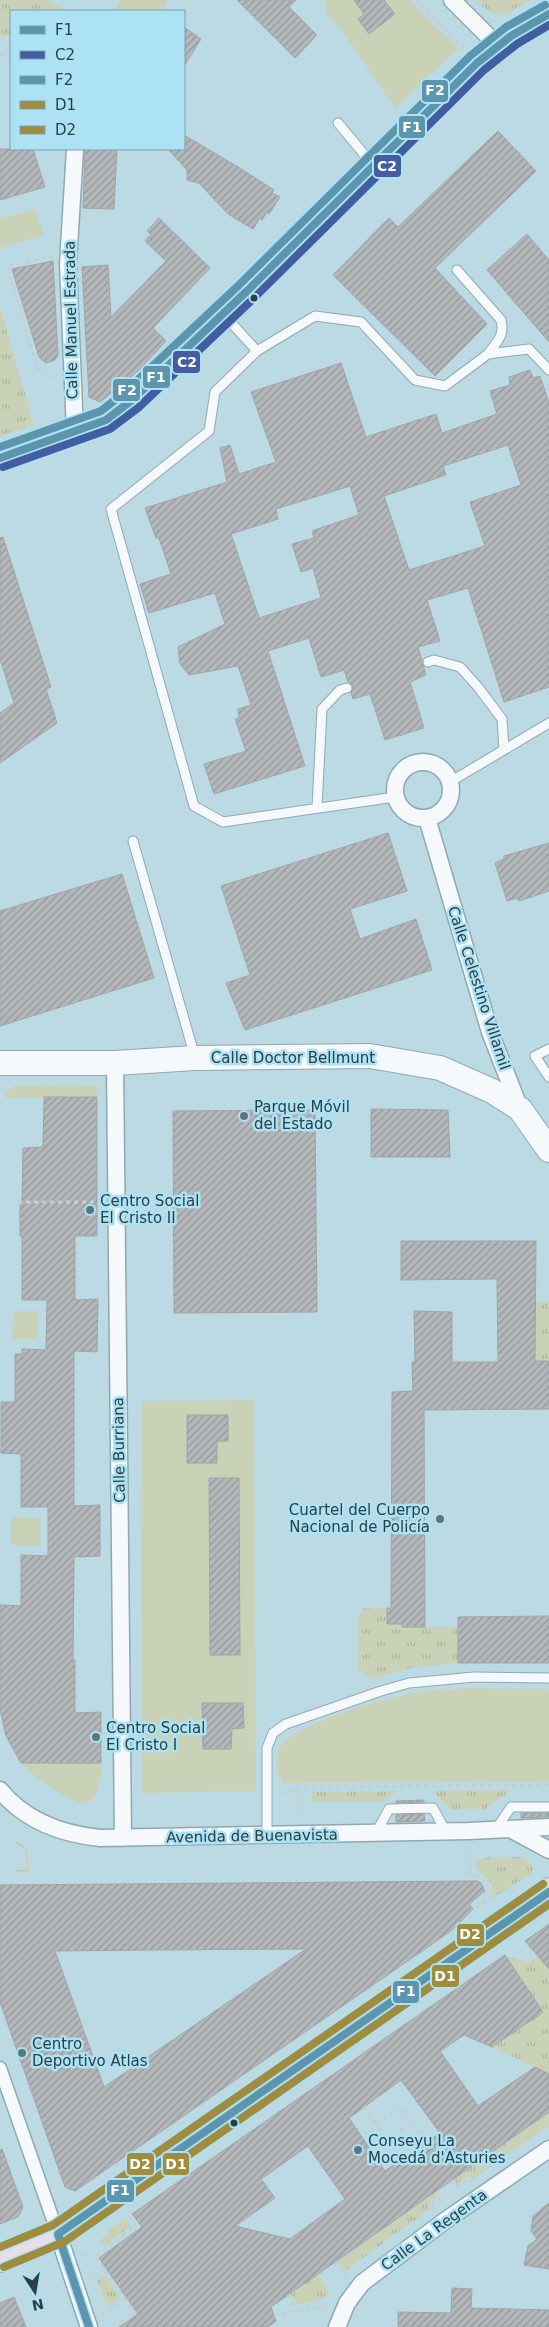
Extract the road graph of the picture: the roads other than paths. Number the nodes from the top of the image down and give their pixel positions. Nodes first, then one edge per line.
1 (452, 0) edge
2 (549, 14) edge
3 (497, 45) junction
4 (338, 123) dead end
5 (74, 150) edge
6 (374, 166) junction
7 (457, 270) dead end
8 (224, 315) junction
9 (256, 351) junction
10 (488, 354) junction
11 (549, 370) edge
12 (74, 432) junction
13 (0, 458) edge
14 (428, 662) dead end
15 (347, 688) dead end
16 (549, 723) edge
17 (504, 750) junction
18 (450, 782) junction
19 (395, 797) junction
20 (317, 807) junction
21 (427, 818) junction
22 (133, 841) dead end
23 (549, 1049) edge
24 (196, 1058) junction
25 (0, 1063) edge
26 (115, 1063) junction
27 (549, 1077) edge
28 (520, 1109) junction
29 (549, 1150) edge
30 (549, 1678) edge
31 (1, 1795) edge
32 (549, 1807) edge
33 (549, 1827) edge
34 (512, 1830) junction
35 (495, 1831) junction
36 (446, 1832) junction
37 (376, 1833) junction
38 (267, 1835) junction
39 (123, 1838) junction
40 (549, 1850) edge
41 (549, 1892) edge
42 (0, 2068) edge
43 (549, 2149) edge
44 (58, 2234) junction
45 (0, 2258) edge
46 (89, 2326) edge
47 (337, 2327) edge

1 - 3 street
2 - 3 street
3 - 6 street
4 - 6 lane
5 - 12 street, Calle Manuel Estrada
6 - 8 street
7 - 10 lane
8 - 9 lane
8 - 12 street
9 - 10 lane
9 - 20 lane
10 - 11 lane
12 - 13 street
14 - 17 lane
15 - 20 lane
16 - 17 lane
17 - 18 lane
18 - 19 street
18 - 21 street
19 - 20 lane
19 - 21 street
21 - 28 street, Calle Celestino Villamil
22 - 24 lane
23 - 27 lane
24 - 26 main road, Calle Doctor Bellmunt
24 - 28 main road, Calle Doctor Bellmunt
25 - 26 main road, Calle Doctor Bellmunt
26 - 39 street, Calle Burriana
28 - 29 main road, Calle Celestino Villamil
30 - 38 lane
31 - 39 street, Avenida de Buenavista
32 - 35 lane
33 - 34 street, Avenida de Buenavista
34 - 35 street, Avenida de Buenavista
34 - 40 street
35 - 36 street, Avenida de Buenavista
36 - 37 street, Avenida de Buenavista
36 - 37 lane
37 - 38 street, Avenida de Buenavista
38 - 39 street, Avenida de Buenavista
41 - 44 highway
42 - 44 street
43 - 47 street, Calle La Regenta
44 - 45 highway
44 - 46 street

